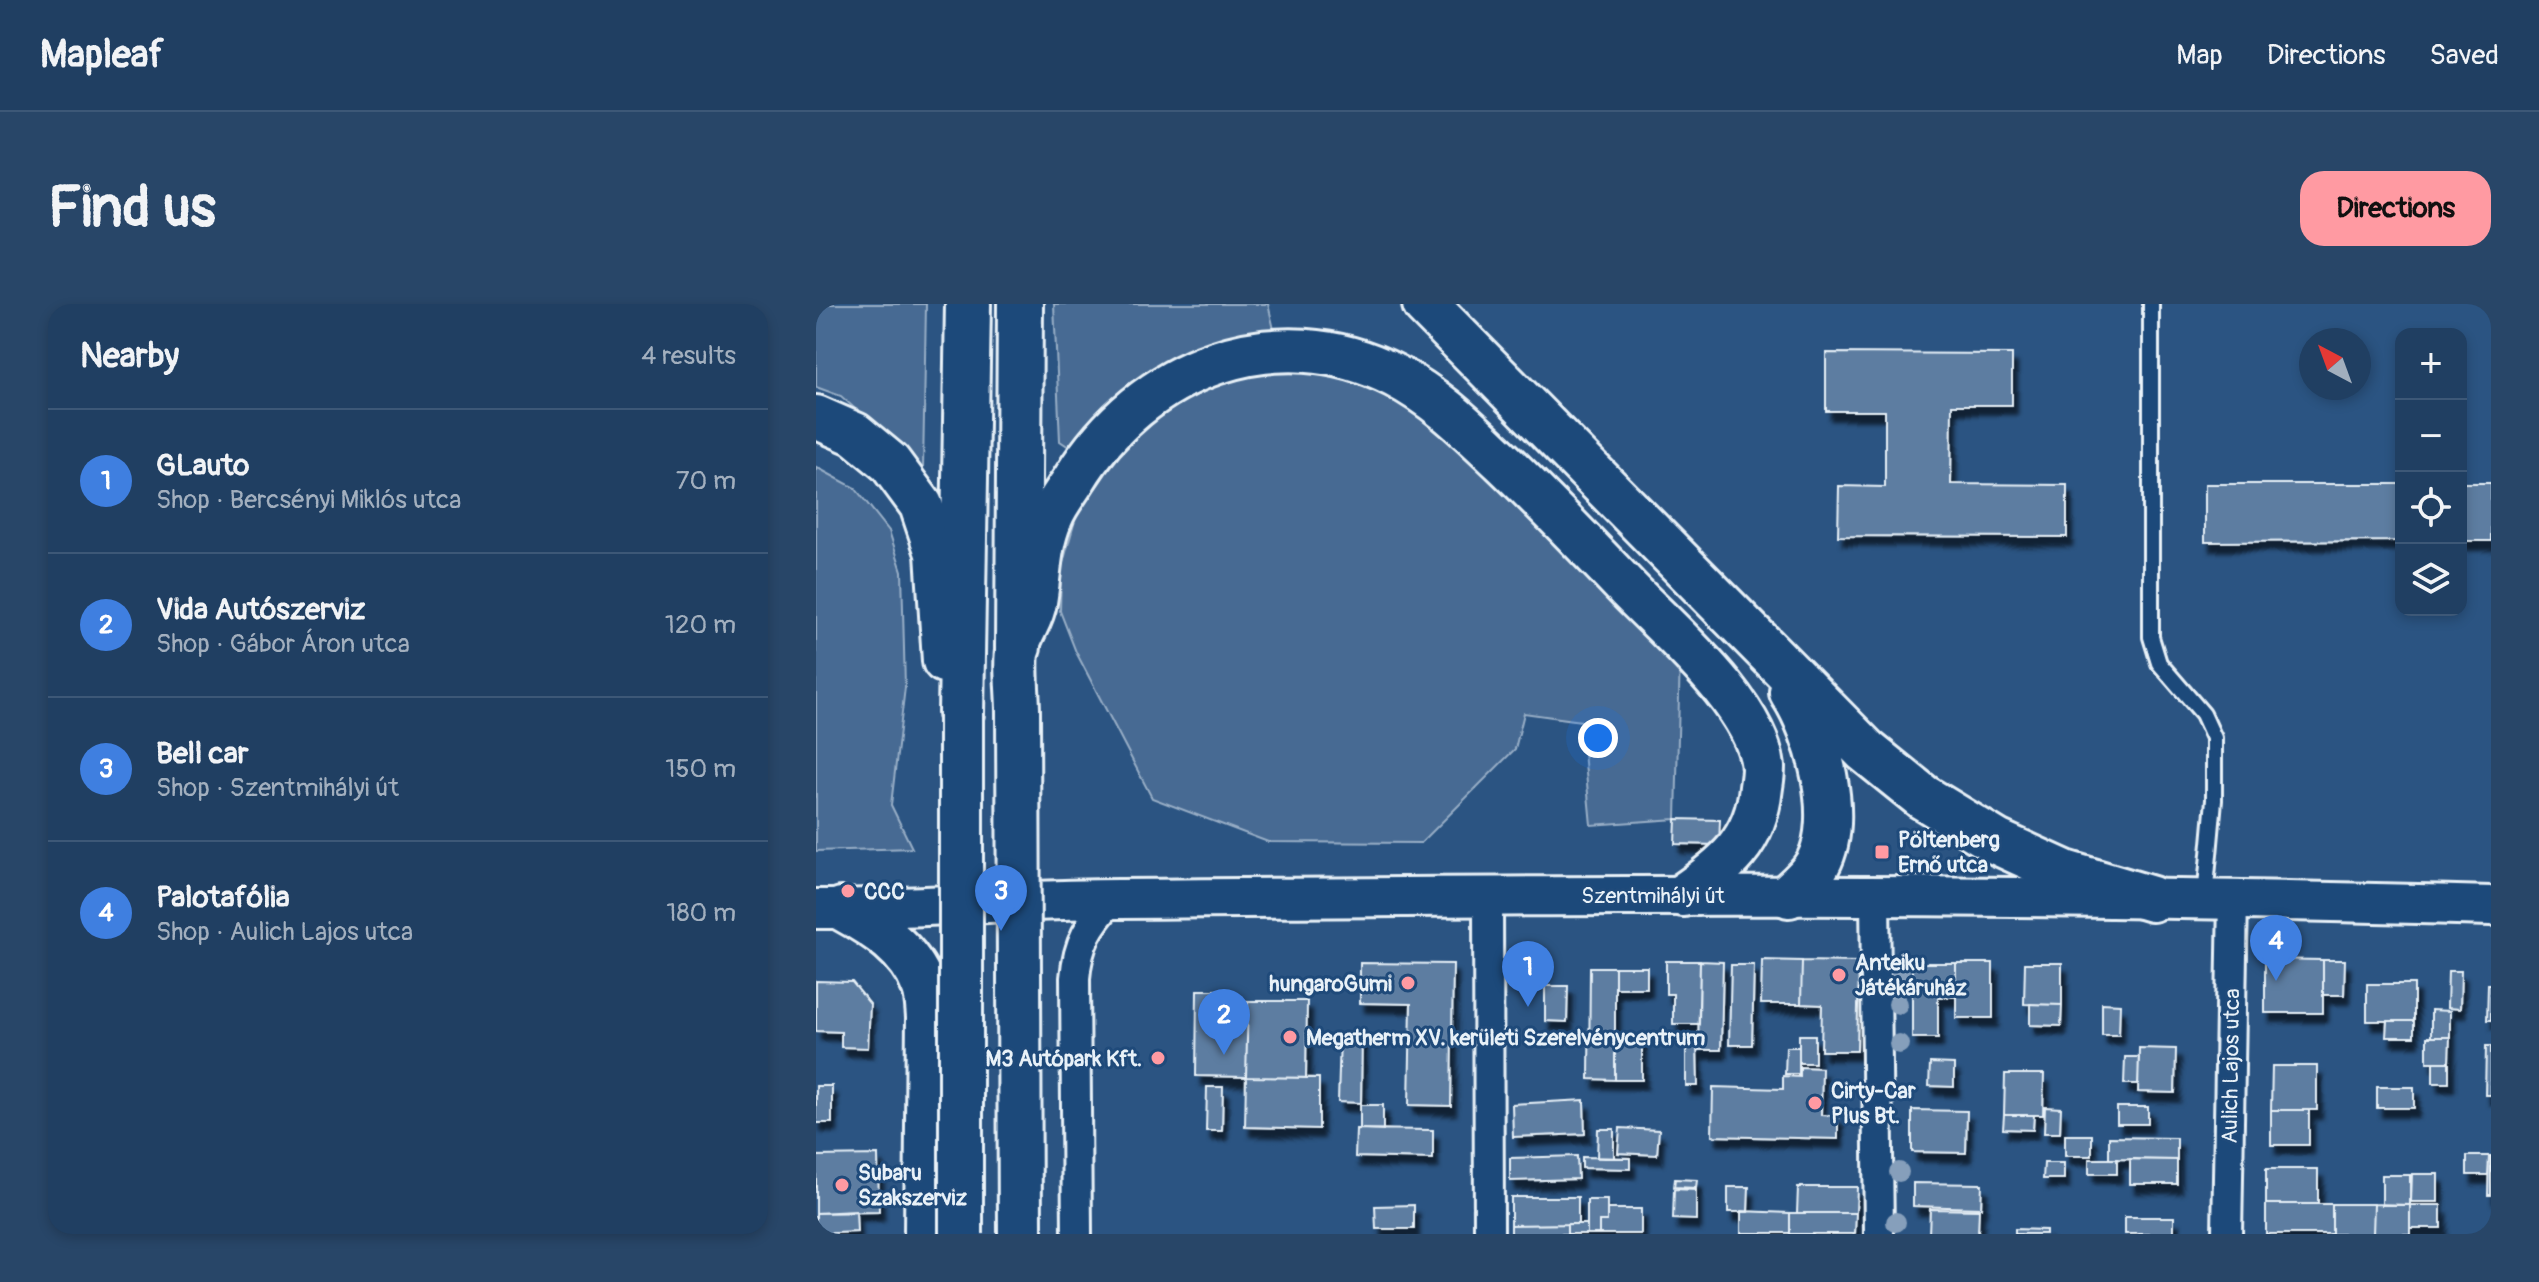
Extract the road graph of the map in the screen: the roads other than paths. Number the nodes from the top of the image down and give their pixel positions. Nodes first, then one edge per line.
1 (968, 304) edge
2 (1020, 304) edge
3 (1425, 304) edge
4 (2151, 304) edge
5 (816, 417) edge
6 (1018, 647) junction
7 (1767, 653) junction
8 (961, 713) junction
9 (1683, 895) junction
10 (1789, 895) junction
11 (1875, 896) junction
12 (1488, 897) junction
13 (2219, 898) junction
14 (1112, 899) junction
15 (2152, 899) junction
16 (2491, 906) edge
17 (829, 909) edge
18 (926, 1234) edge
19 (961, 1234) edge
20 (1020, 1234) edge
21 (1077, 1234) edge
22 (1489, 1234) edge
23 (1879, 1234) edge
24 (2227, 1234) edge

1 - 8 highway
2 - 6 highway
3 - 7 highway
4 - 13 lane
5 - 8 main road
6 - 9 main road
6 - 20 main road, bridge
7 - 10 highway
7 - 15 highway
8 - 19 main road, bridge
9 - 10 main road, Szentmihályi út
9 - 12 main road, Szentmihályi út
10 - 11 main road, Szentmihályi út
11 - 15 main road, Szentmihályi út
11 - 23 street
12 - 14 main road, Szentmihályi út
12 - 22 street
13 - 15 main road, Szentmihályi út
13 - 16 main road, Szentmihályi út
13 - 24 street, Aulich Lajos utca
14 - 17 main road, Szentmihályi út
14 - 21 street
17 - 18 main road

